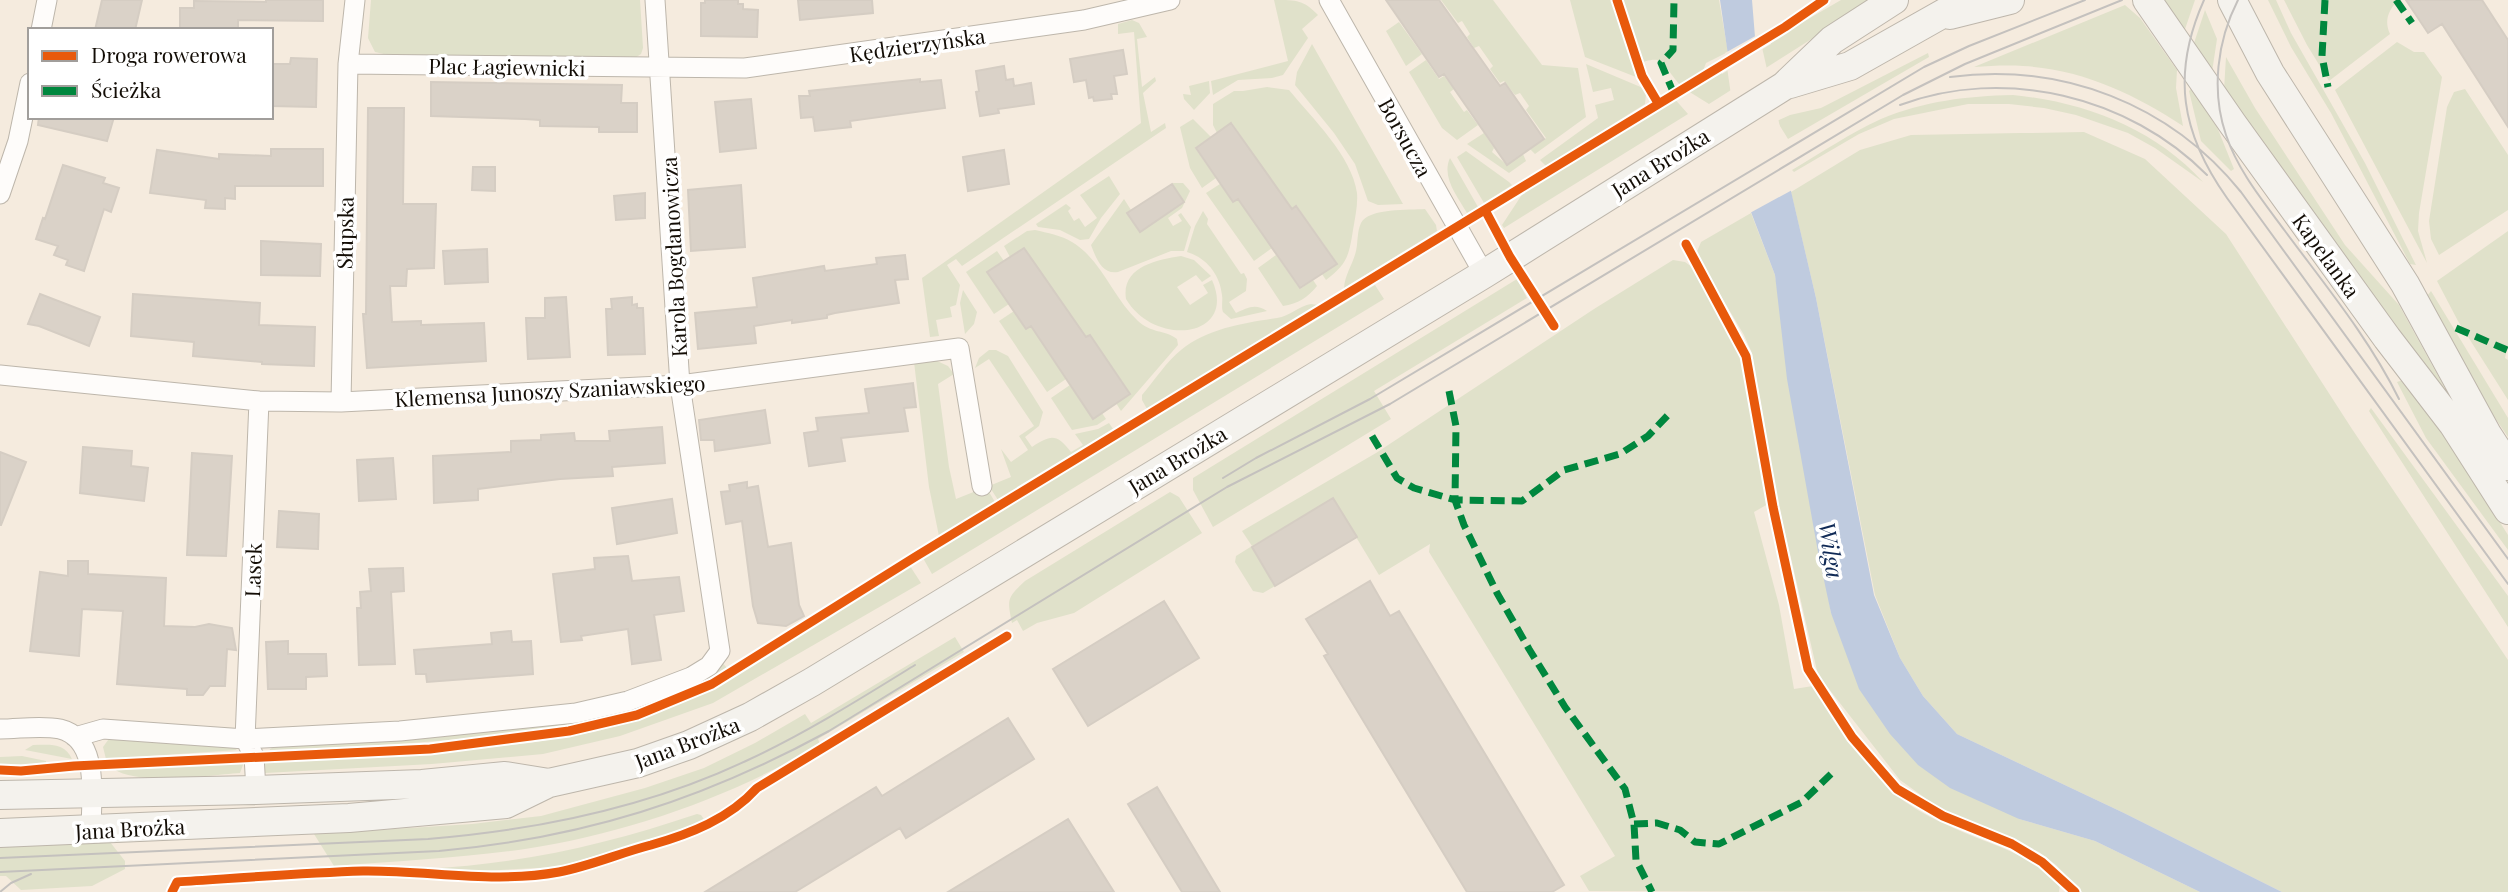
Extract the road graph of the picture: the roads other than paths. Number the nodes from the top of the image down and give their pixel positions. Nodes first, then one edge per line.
1 (47, 0) edge
2 (355, 0) edge
3 (655, 0) edge
4 (1170, 0) edge
5 (1329, 0) edge
6 (1894, 0) edge
7 (1967, 0) edge
8 (2010, 0) edge
9 (2232, 0) edge
10 (2247, 0) edge
11 (2146, 1) edge
12 (1937, 18) junction
13 (41, 28) edge
14 (2253, 41) junction
15 (348, 64) junction
16 (661, 69) junction
17 (1784, 86) junction
18 (28, 93) edge
19 (0, 194) edge
20 (1485, 274) junction
21 (0, 375) edge
22 (680, 385) junction
23 (259, 401) junction
24 (341, 402) junction
25 (2508, 466) edge
26 (982, 486) dead end
27 (2508, 510) edge
28 (0, 729) edge
29 (75, 737) junction
30 (245, 739) junction
31 (549, 783) junction
32 (256, 790) junction
33 (91, 794) junction
34 (0, 795) edge
35 (91, 830) junction
36 (0, 833) edge

1 - 13 street
2 - 15 street
3 - 16 street
4 - 16 street, Kędzierzyńska
5 - 20 street, Borsucza
6 - 17 main road, Jana Brożka
7 - 12 main road, Jana Brożka
8 - 12 main road
9 - 14 main road
10 - 14 main road
11 - 27 main road, Kapelanka
12 - 17 main road, Jana Brożka
14 - 25 main road
15 - 16 street, Plac Łagiewnicki
15 - 24 street, Słupska
16 - 22 street, Karola Bogdanowicza
17 - 20 main road, Jana Brożka
18 - 19 street
20 - 31 main road, Jana Brożka
21 - 23 street, Klemensa Junoszy Szaniawskiego
22 - 24 street, Klemensa Junoszy Szaniawskiego
22 - 26 street, Klemensa Junoszy Szaniawskiego
22 - 30 street, Karola Bogdanowicza
23 - 24 street, Klemensa Junoszy Szaniawskiego
23 - 30 street, Lasek
28 - 29 street
29 - 30 street
29 - 33 street
30 - 32 street
31 - 32 main road, Jana Brożka
31 - 35 main road, Jana Brożka
32 - 33 main road, Jana Brożka
33 - 34 main road, Jana Brożka
33 - 35 street
35 - 36 main road, Jana Brożka

